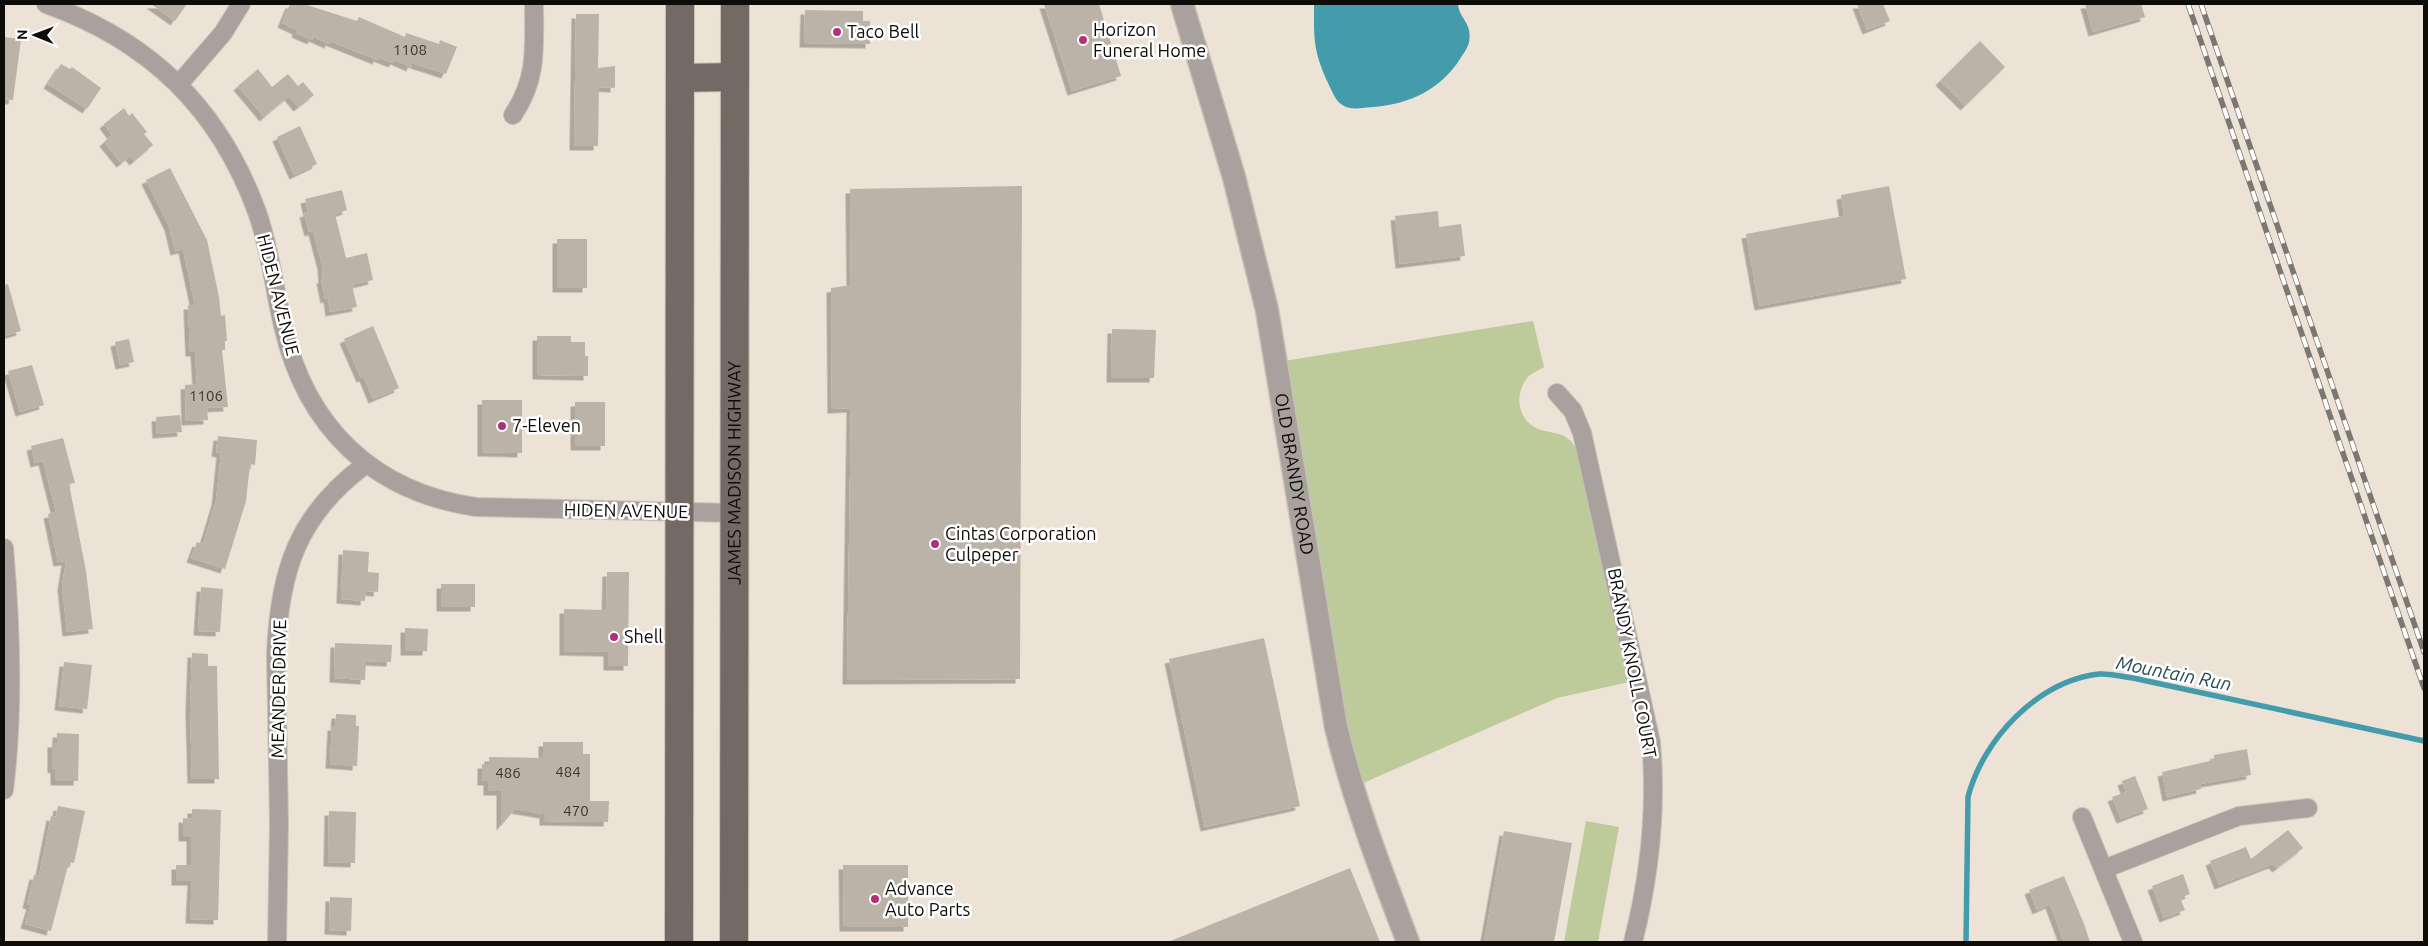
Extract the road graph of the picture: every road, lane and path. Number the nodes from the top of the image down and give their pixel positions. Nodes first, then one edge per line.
1 (46, 4) edge
2 (241, 4) edge
3 (534, 4) edge
4 (680, 4) edge
5 (735, 4) edge
6 (1182, 4) edge
7 (735, 77) junction
8 (680, 78) junction
9 (179, 84) junction
10 (514, 115) dead end
11 (1557, 393) dead end
12 (366, 464) junction
13 (679, 512) junction
14 (734, 513) junction
15 (4, 548) edge
16 (4, 790) edge
17 (2308, 808) dead end
18 (2082, 817) dead end
19 (2104, 869) junction
20 (277, 942) edge
21 (679, 942) edge
22 (734, 942) edge
23 (1408, 942) edge
24 (1632, 942) edge
25 (2133, 942) edge

1 - 9 street, HIDEN AVENUE
2 - 9 street
3 - 10 street
4 - 8 main road
5 - 7 main road, JAMES MADISON HIGHWAY
6 - 23 street, OLD BRANDY ROAD
7 - 8 main road
7 - 14 main road, JAMES MADISON HIGHWAY
8 - 13 main road
9 - 12 street, HIDEN AVENUE
11 - 24 street, BRANDY KNOLL COURT
12 - 13 street, HIDEN AVENUE
12 - 20 street, MEANDER DRIVE
13 - 14 street, HIDEN AVENUE
13 - 21 main road
14 - 22 main road, JAMES MADISON HIGHWAY
15 - 16 street
17 - 19 street
18 - 19 street
19 - 25 street

